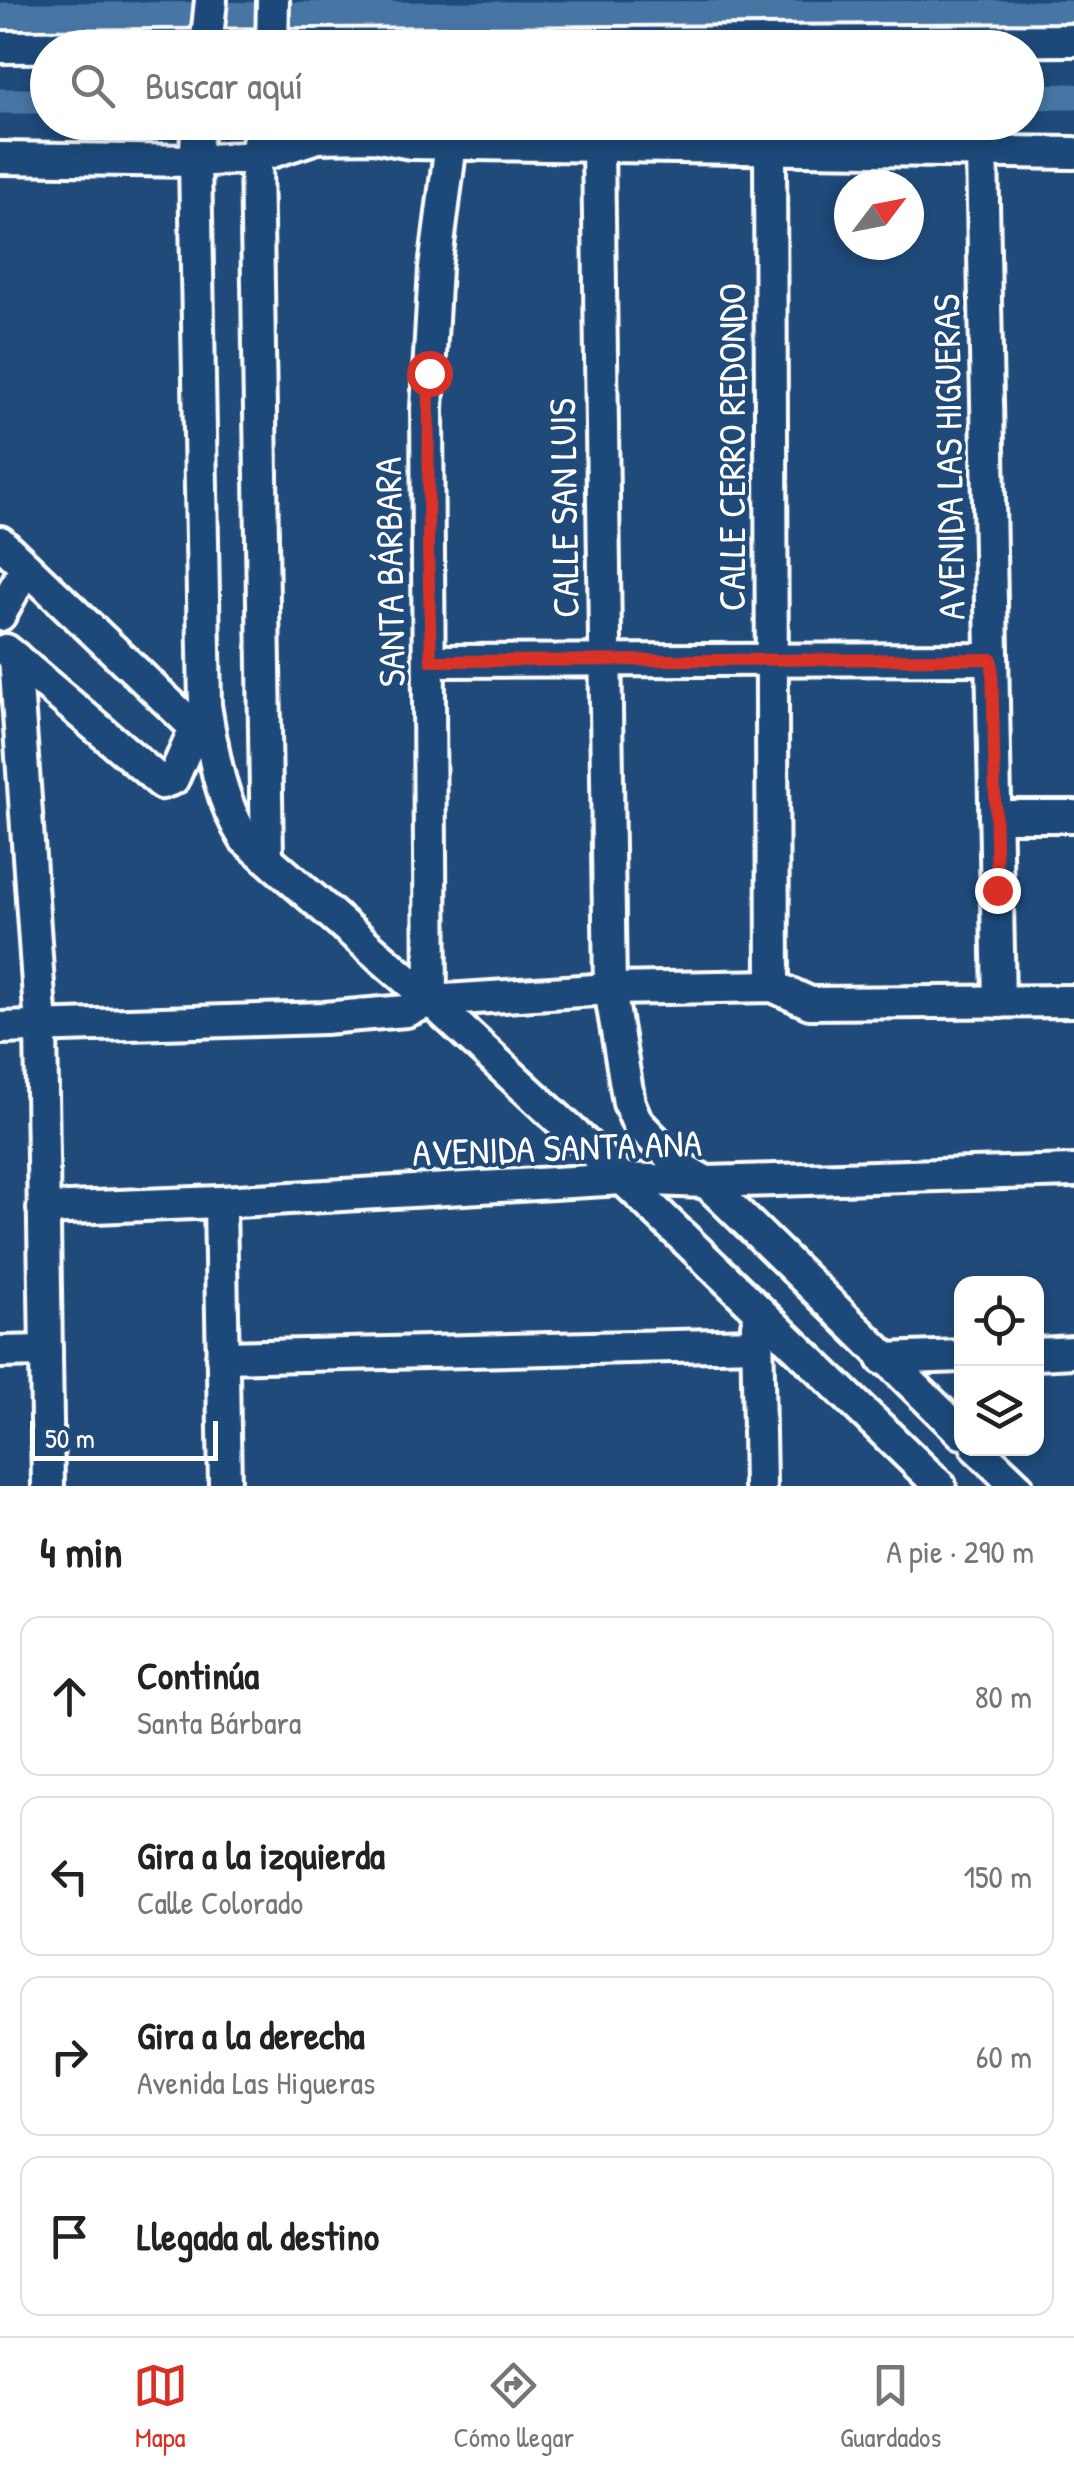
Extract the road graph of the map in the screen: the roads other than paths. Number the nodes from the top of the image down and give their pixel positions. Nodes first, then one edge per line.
1 (211, 0) edge
2 (274, 0) edge
3 (208, 30) edge
4 (273, 30) edge
5 (1044, 40) edge
6 (1074, 40) edge
7 (0, 47) edge
8 (30, 47) edge
9 (196, 140) edge
10 (259, 140) edge
11 (311, 140) edge
12 (395, 140) edge
13 (451, 143) junction
14 (598, 146) junction
15 (770, 148) junction
16 (982, 152) junction
17 (1074, 153) edge
18 (256, 157) junction
19 (0, 158) edge
20 (194, 162) junction
21 (0, 542) edge
22 (26, 568) junction
23 (0, 615) edge
24 (8, 651) edge
25 (992, 659) junction
26 (606, 660) junction
27 (772, 660) junction
28 (431, 661) junction
29 (203, 736) junction
30 (995, 816) junction
31 (1074, 816) edge
32 (266, 858) junction
33 (773, 986) junction
34 (610, 989) junction
35 (432, 1000) junction
36 (1074, 1000) edge
37 (999, 1002) junction
38 (0, 1028) edge
39 (40, 1028) junction
40 (1074, 1171) edge
41 (623, 1178) junction
42 (706, 1182) junction
43 (220, 1202) junction
44 (43, 1208) junction
45 (757, 1312) junction
46 (757, 1344) junction
47 (46, 1351) junction
48 (0, 1352) edge
49 (1074, 1352) edge
50 (1044, 1354) edge
51 (954, 1356) edge
52 (222, 1357) junction
53 (883, 1359) junction
54 (954, 1426) edge
55 (986, 1456) edge
56 (48, 1486) edge
57 (224, 1486) edge
58 (760, 1486) edge
59 (940, 1486) edge
60 (1017, 1486) edge

1 - 3 street
2 - 4 street
5 - 6 street
7 - 8 street
9 - 20 street
10 - 18 street
11 - 18 street
12 - 13 street
13 - 14 street
13 - 28 street, SANTA BÁRBARA
14 - 15 street
14 - 26 street, CALLE SAN LUIS
15 - 16 street
15 - 27 street, CALLE CERRO REDONDO
16 - 17 street
16 - 25 street, AVENIDA LAS HIGUERAS
18 - 20 street
18 - 32 street
19 - 20 street
20 - 29 street
21 - 22 street
22 - 23 street
22 - 29 street
24 - 29 street
24 - 39 street
25 - 27 street
25 - 30 street, AVENIDA LAS HIGUERAS
26 - 27 street
26 - 28 street
26 - 34 street, CALLE SAN LUIS
27 - 33 street, CALLE CERRO REDONDO
28 - 35 street, SANTA BÁRBARA
29 - 32 street
30 - 31 street
30 - 37 street, AVENIDA LAS HIGUERAS
32 - 35 street
33 - 34 street
33 - 37 street
34 - 35 street
34 - 42 street, CALLE SAN LUIS
35 - 39 street
35 - 41 street
36 - 37 street
38 - 39 street
39 - 44 street
40 - 42 street, AVENIDA SANTA ANA
41 - 42 street, AVENIDA SANTA ANA
41 - 43 street, AVENIDA SANTA ANA
41 - 45 street
42 - 53 street, CALLE SAN LUIS
43 - 44 street, AVENIDA SANTA ANA
43 - 52 street
44 - 47 street
45 - 46 street
45 - 59 street
46 - 52 street
46 - 58 street
47 - 48 street
47 - 56 street
49 - 50 street
51 - 53 street
52 - 57 street
53 - 54 street, CALLE SAN LUIS
55 - 60 street

